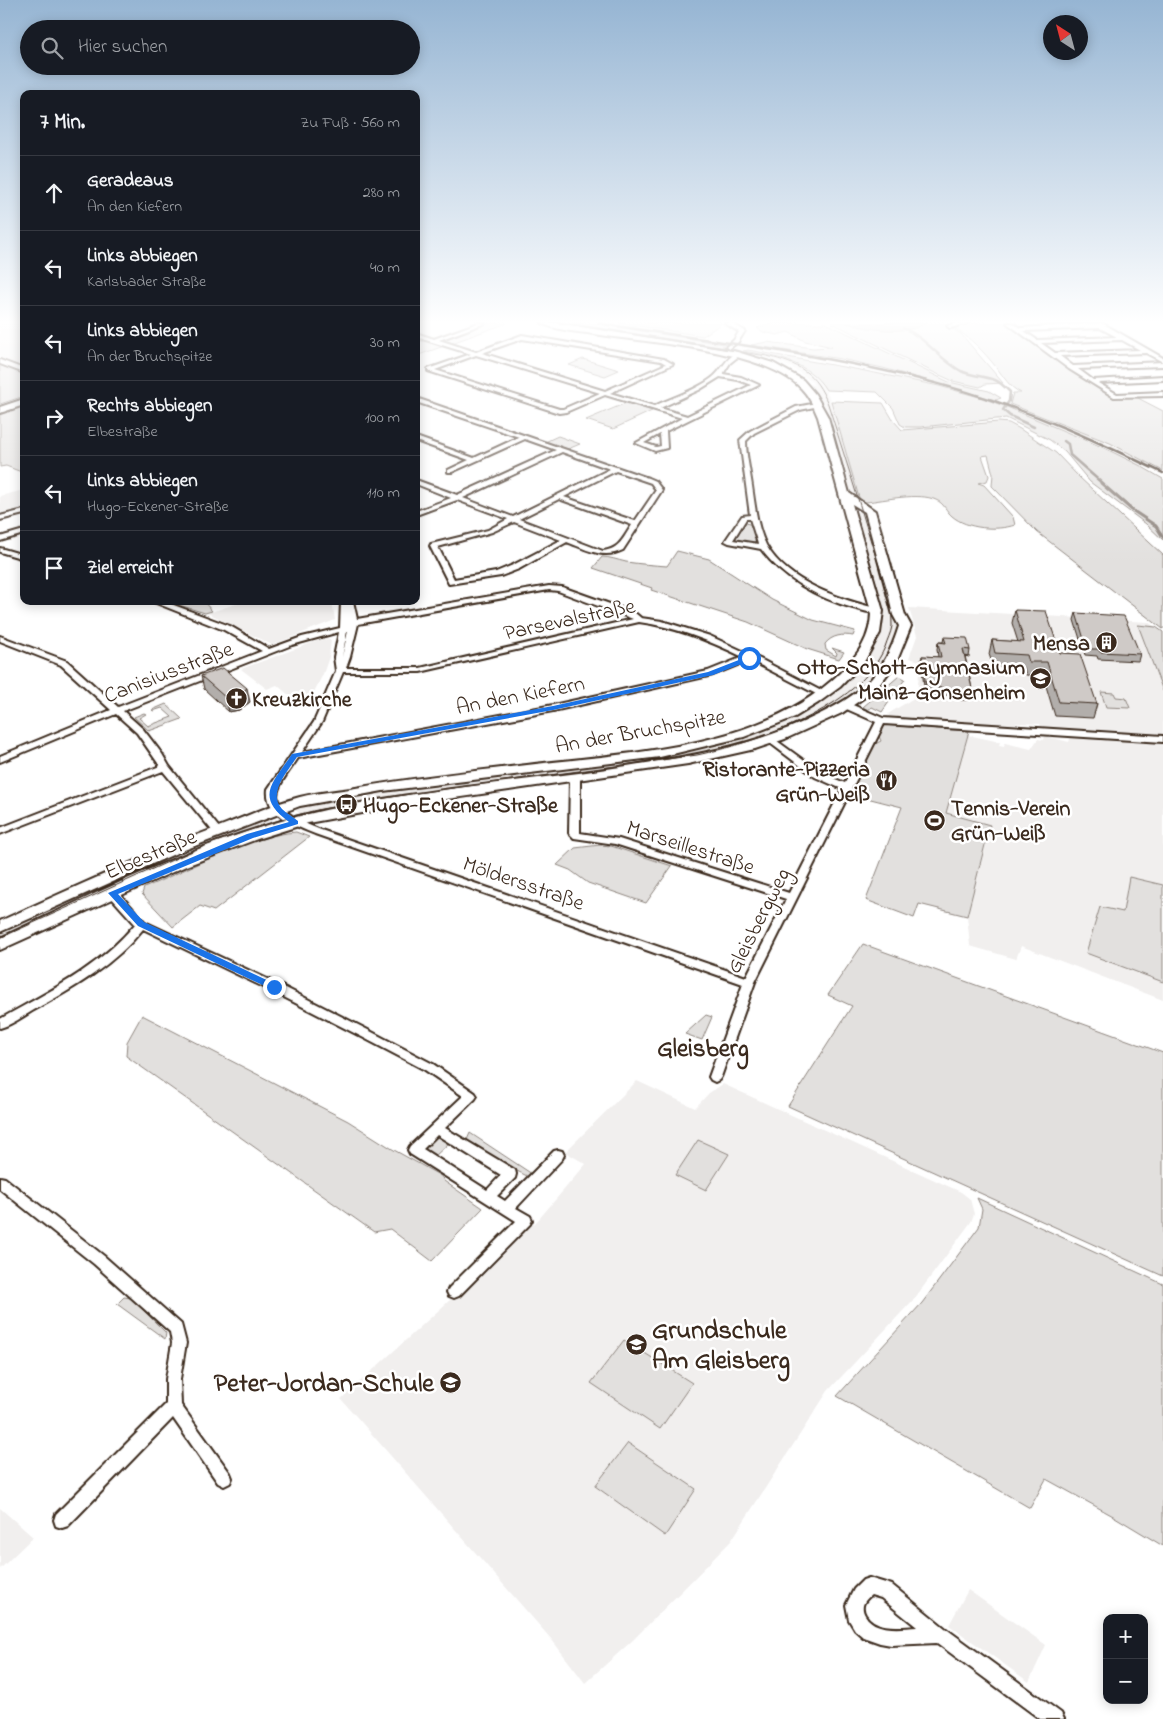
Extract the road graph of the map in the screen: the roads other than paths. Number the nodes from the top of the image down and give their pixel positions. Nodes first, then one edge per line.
1 (20, 403) edge
2 (425, 403) edge
3 (531, 403) edge
4 (581, 403) edge
5 (640, 403) edge
6 (665, 403) edge
7 (718, 403) edge
8 (806, 403) edge
9 (812, 403) edge
10 (817, 405) junction
11 (655, 408) junction
12 (798, 408) junction
13 (0, 410) edge
14 (687, 418) junction
15 (663, 430) dead end
16 (525, 437) junction
17 (420, 439) edge
18 (562, 450) junction
19 (475, 460) junction
20 (616, 468) junction
21 (450, 471) dead end
22 (420, 484) edge
23 (846, 495) junction
24 (559, 497) junction
25 (457, 498) junction
26 (870, 511) junction
27 (420, 512) edge
28 (851, 512) junction
29 (20, 513) edge
30 (0, 518) edge
31 (754, 518) junction
32 (512, 520) junction
33 (636, 524) junction
34 (20, 533) edge
35 (0, 539) edge
36 (566, 540) junction
37 (764, 547) junction
38 (0, 550) edge
39 (20, 556) edge
40 (166, 605) edge
41 (350, 605) edge
42 (877, 610) junction
43 (639, 620) junction
44 (348, 626) junction
45 (0, 638) edge
46 (269, 652) junction
47 (749, 658) junction
48 (339, 670) junction
49 (823, 694) junction
50 (845, 705) junction
51 (118, 710) junction
52 (880, 721) junction
53 (1163, 739) edge
54 (770, 740) junction
55 (295, 756) junction
56 (0, 759) edge
57 (164, 767) junction
58 (575, 778) junction
59 (848, 788) junction
60 (287, 816) junction
61 (323, 816) joint
62 (0, 831) edge
63 (217, 831) junction
64 (113, 893) junction
65 (792, 898) junction
66 (141, 924) junction
67 (0, 927) edge
68 (0, 945) edge
69 (749, 982) junction
70 (0, 1024) edge
71 (715, 1077) dead end
72 (436, 1129) junction
73 (558, 1155) dead end
74 (0, 1182) edge
75 (488, 1197) junction
76 (507, 1208) junction
77 (454, 1292) dead end
78 (174, 1407) junction
79 (224, 1478) dead end
80 (62, 1520) dead end
81 (939, 1634) junction
82 (1055, 1719) edge

1 - 13 main road
2 - 16 street
3 - 4 street
5 - 11 street
6 - 11 street
7 - 14 street
8 - 12 street
9 - 10 street
10 - 12 street
10 - 23 main road, An der Bruchspitze
11 - 14 street
12 - 31 street
14 - 15 street
16 - 18 street
16 - 19 street
17 - 19 street
18 - 20 street
18 - 25 street
19 - 21 street
20 - 24 street
20 - 33 street
22 - 25 street
23 - 26 main road
23 - 28 main road, An der Bruchspitze
24 - 32 street
24 - 33 street
25 - 27 street
25 - 32 street
26 - 28 main road
26 - 50 main road, An der Bruchspitze
28 - 42 main road, An der Bruchspitze
29 - 30 street
31 - 37 street
31 - 37 street
32 - 36 street
32 - 36 street
33 - 36 street
34 - 35 street
37 - 42 street
38 - 39 street
40 - 46 street
41 - 44 street
42 - 49 main road, An der Bruchspitze
43 - 44 street, Canisiusstraße
43 - 47 street, Parsevalstraße
43 - 48 street, Parsevalstraße
44 - 46 street, Canisiusstraße
44 - 48 street
45 - 51 street
46 - 51 street, Canisiusstraße
47 - 49 street, Parsevalstraße
47 - 55 street, An den Kiefern
48 - 55 street
49 - 60 main road, An der Bruchspitze
50 - 52 street
50 - 54 main road, An der Bruchspitze
51 - 56 street, Canisiusstraße
51 - 57 street
52 - 53 street
52 - 59 street, Gleisbergweg
54 - 58 main road, An der Bruchspitze
54 - 59 street
55 - 60 street
57 - 62 street
57 - 63 street
58 - 61 main road, An der Bruchspitze
58 - 65 street, Marseillestraße
59 - 65 street, Gleisbergweg
60 - 61 main road, Elbestraße
60 - 63 main road, Elbestraße
60 - 64 main road, Elbestraße
60 - 69 street, Möldersstraße
63 - 67 main road, Elbestraße
64 - 66 street
64 - 68 main road, Elbestraße
65 - 69 street, Gleisbergweg
66 - 70 street
66 - 72 street
69 - 71 street, Gleisbergweg
72 - 75 street
72 - 75 street
73 - 76 street
74 - 78 street
75 - 76 street
76 - 77 street
78 - 79 street
78 - 80 street
81 - 81 street
81 - 82 street

